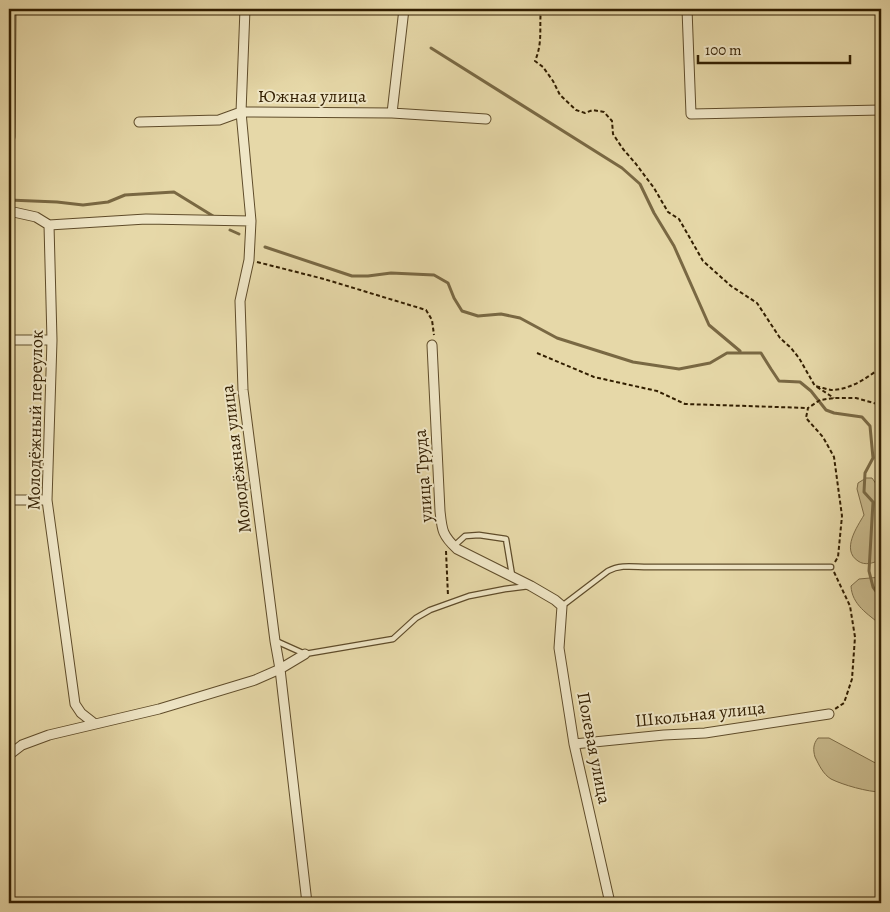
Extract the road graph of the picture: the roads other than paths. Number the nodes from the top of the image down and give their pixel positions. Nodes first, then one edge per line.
1 (11, 9) edge
2 (245, 9) edge
3 (404, 9) edge
4 (687, 9) edge
5 (881, 110) edge
6 (241, 112) junction
7 (392, 113) junction
8 (486, 119) dead end
9 (139, 122) dead end
10 (10, 137) dead end
11 (9, 210) edge
12 (250, 221) junction
13 (49, 225) junction
14 (9, 340) edge
15 (52, 340) junction
16 (433, 341) road end
17 (9, 500) edge
18 (47, 500) junction
19 (454, 546) junction
20 (831, 567) road end
21 (512, 576) junction
22 (531, 586) junction
23 (559, 603) junction
24 (275, 641) junction
25 (305, 654) junction
26 (280, 669) junction
27 (829, 714) road end
28 (95, 724) junction
29 (574, 744) junction
30 (9, 755) edge
31 (306, 903) edge
32 (610, 903) edge

1 - 10 street
2 - 6 street, Молодёжная улица
3 - 7 street
4 - 5 street
6 - 7 street, Южная улица
6 - 9 street, Южная улица
6 - 12 street, Молодёжная улица
7 - 8 street, Южная улица
11 - 13 street
12 - 13 street
12 - 24 street, Молодёжная улица
13 - 15 street, Молодёжный переулок
14 - 15 street
15 - 18 street, Молодёжный переулок
16 - 19 street, улица Труда
17 - 18 street
18 - 28 street, Молодёжный переулок
19 - 21 street, улица Труда
19 - 21 lane
20 - 23 lane
21 - 22 street, улица Труда
22 - 23 street, улица Труда
22 - 25 lane
23 - 29 street, Полевая улица
24 - 25 lane
24 - 26 street, Молодёжная улица
25 - 26 street
26 - 28 street
26 - 31 street, Молодёжная улица
27 - 29 street, Школьная улица
28 - 30 street
29 - 32 street, Полевая улица

